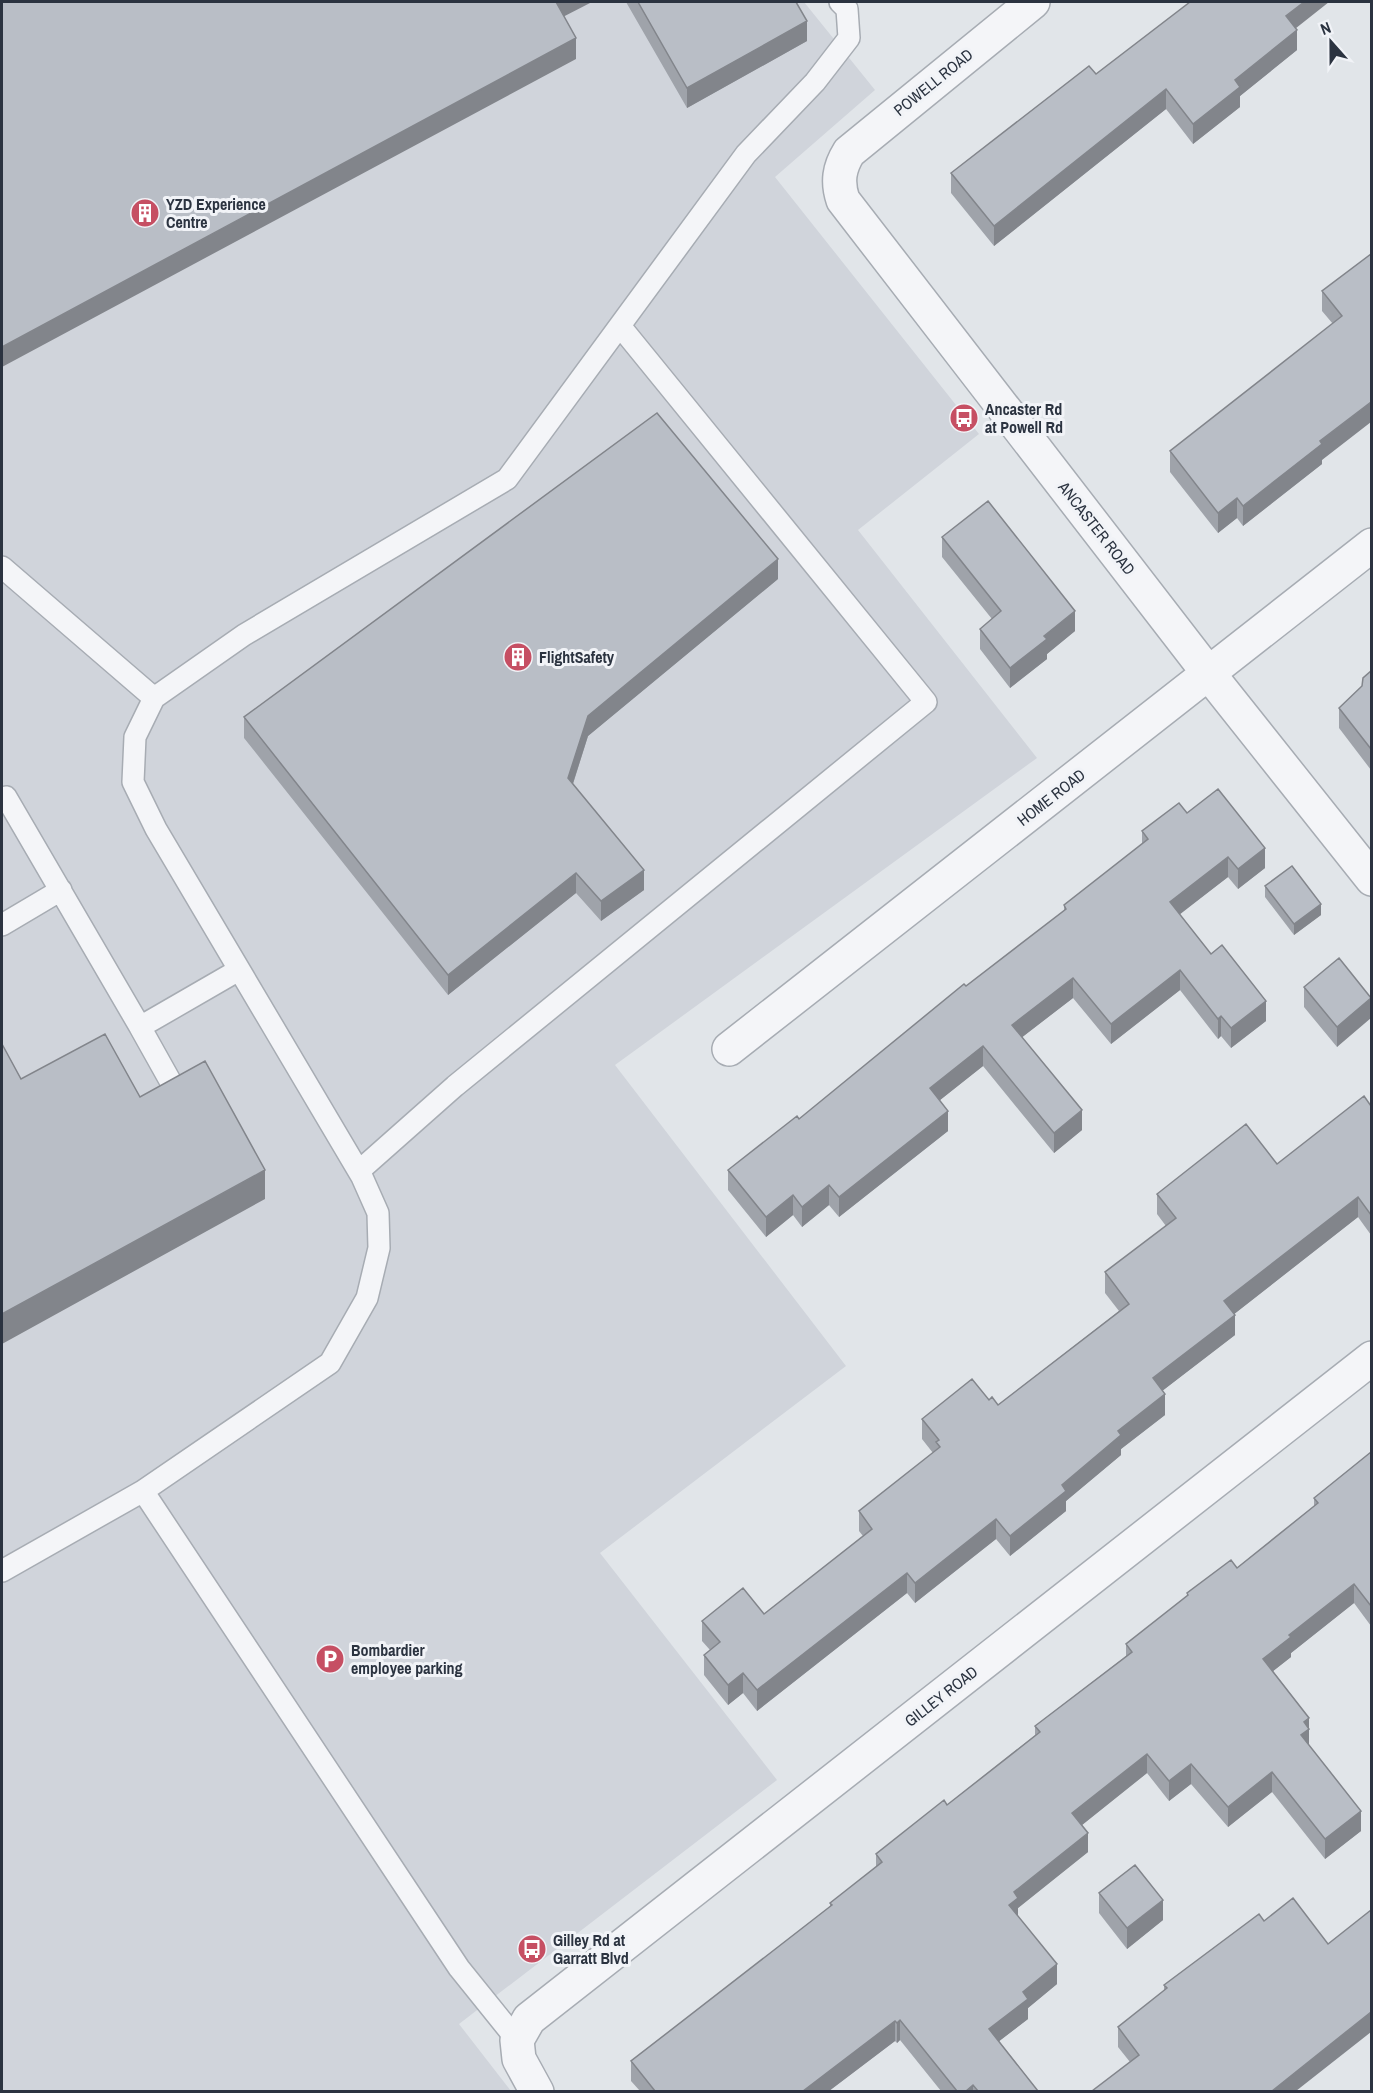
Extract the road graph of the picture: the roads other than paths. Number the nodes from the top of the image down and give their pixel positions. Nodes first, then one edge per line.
1 (840, 2) edge
2 (1033, 2) edge
3 (840, 169) joint
4 (620, 326) junction
5 (1371, 545) edge
6 (2, 567) edge
7 (1209, 674) junction
8 (154, 698) junction
9 (3, 796) edge
10 (1371, 879) edge
11 (61, 890) junction
12 (2, 925) edge
13 (237, 971) junction
14 (140, 1027) junction
15 (729, 1049) dead end
16 (173, 1086) edge
17 (359, 1171) junction
18 (1371, 1358) edge
19 (143, 1491) junction
20 (2, 1572) edge
21 (517, 2040) junction
22 (537, 2091) edge

1 - 4 lane
2 - 3 street, POWELL ROAD
3 - 7 street, ANCASTER ROAD
4 - 8 lane
4 - 17 lane
5 - 7 street, HOME ROAD
6 - 8 lane
7 - 10 street, ANCASTER ROAD
7 - 15 street, HOME ROAD
8 - 13 lane
9 - 11 lane
11 - 12 lane
11 - 14 lane
13 - 14 lane
13 - 17 lane
14 - 16 lane
17 - 19 lane
18 - 21 street, GILLEY ROAD
19 - 20 lane
19 - 21 lane
21 - 22 street

